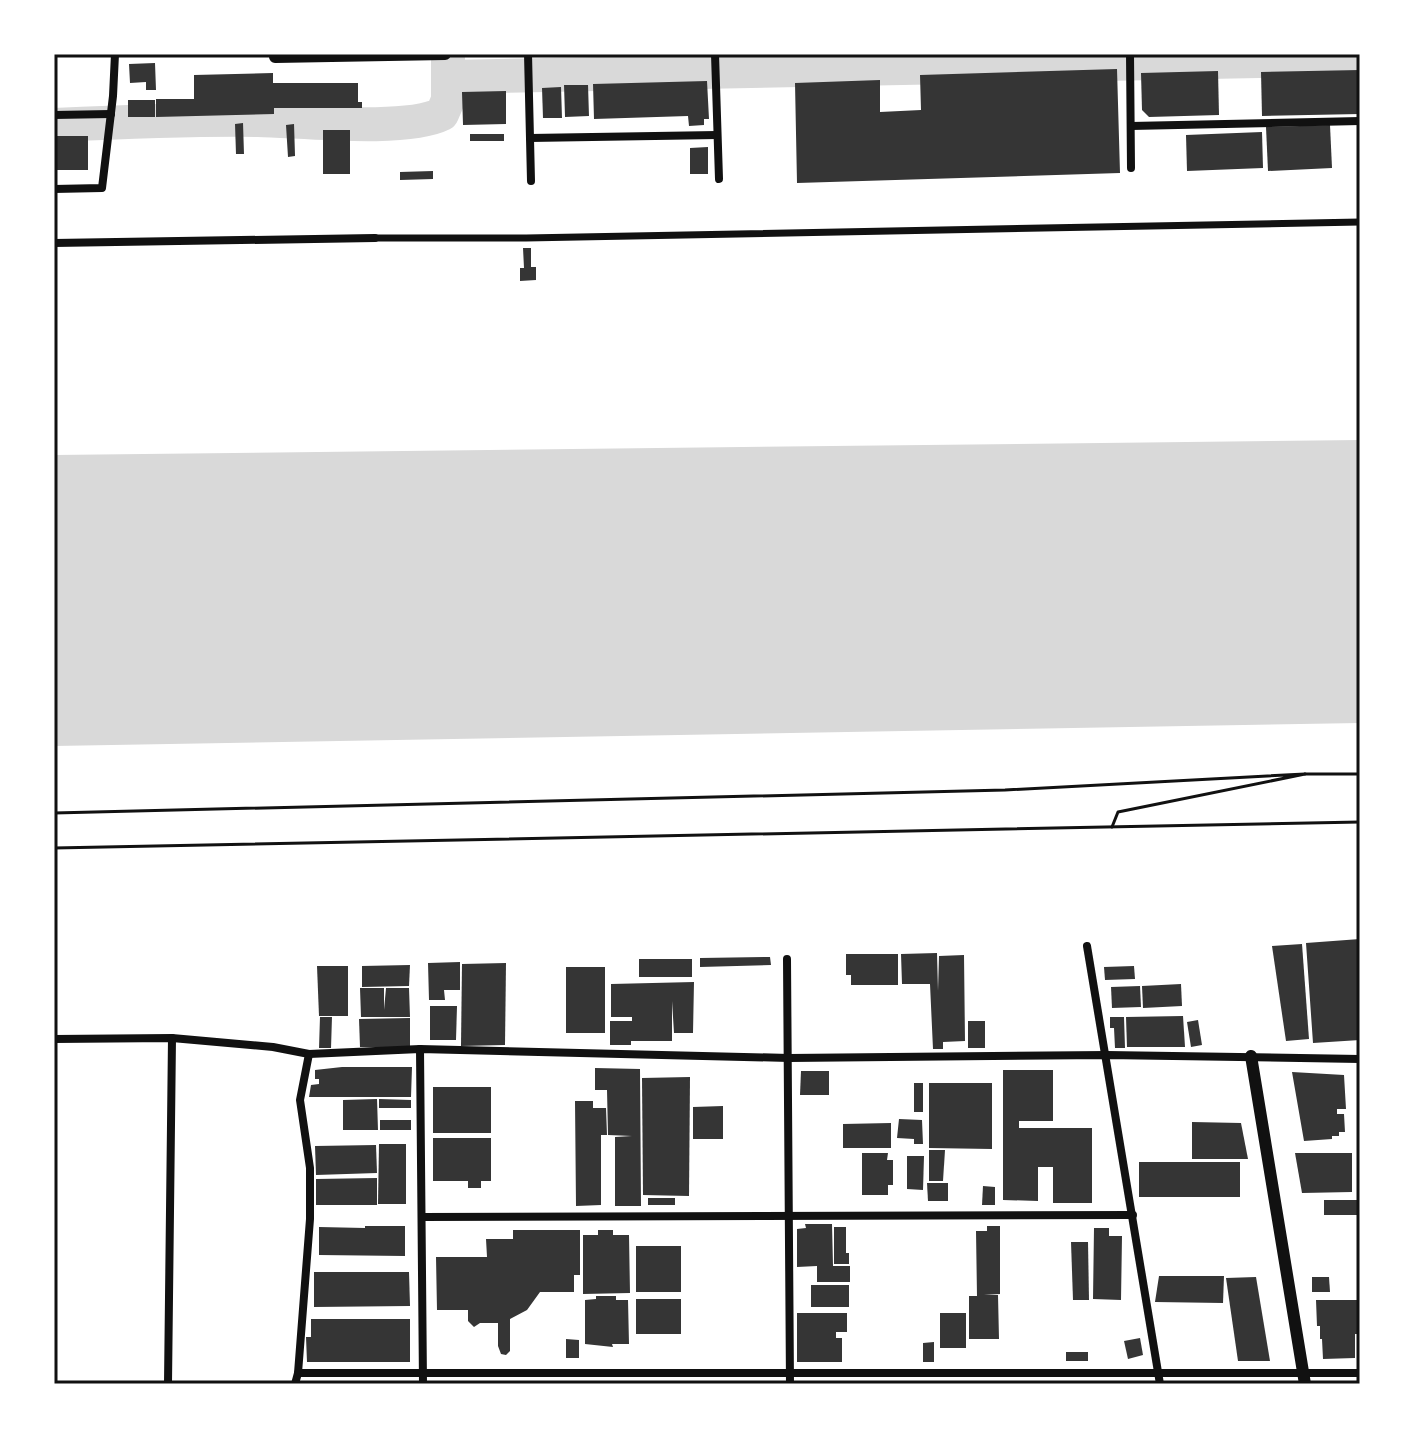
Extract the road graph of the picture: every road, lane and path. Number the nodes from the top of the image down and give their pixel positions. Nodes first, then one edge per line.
1 (115, 54) edge
2 (430, 54) edge
3 (445, 54) edge
4 (528, 54) edge
5 (715, 54) edge
6 (1130, 54) edge
7 (275, 57) dead end
8 (111, 114) junction
9 (54, 115) edge
10 (1360, 121) edge
11 (1131, 125) junction
12 (717, 134) junction
13 (530, 138) junction
14 (1131, 168) dead end
15 (719, 179) dead end
16 (531, 181) dead end
17 (54, 189) edge
18 (1360, 222) edge
19 (375, 238) joint
20 (54, 243) edge
21 (1305, 774) junction
22 (1360, 774) edge
23 (54, 813) edge
24 (1360, 822) edge
25 (1112, 827) junction
26 (54, 848) edge
27 (1087, 946) dead end
28 (787, 959) dead end
29 (172, 1038) junction
30 (54, 1039) edge
31 (420, 1049) junction
32 (309, 1054) junction
33 (1107, 1055) junction
34 (1251, 1056) junction
35 (789, 1058) junction
36 (1360, 1059) edge
37 (1133, 1215) junction
38 (791, 1216) junction
39 (422, 1217) junction
40 (298, 1373) junction
41 (1360, 1373) edge
42 (423, 1374) junction
43 (790, 1379) edge
44 (1159, 1379) edge
45 (1304, 1379) edge
46 (168, 1384) edge
47 (295, 1384) edge
48 (423, 1384) edge

1 - 8 street
2 - 3 street
2 - 7 street
4 - 13 street
5 - 12 street
6 - 11 street
8 - 9 street
8 - 17 street
10 - 11 street
11 - 14 street
12 - 13 street
12 - 15 street
13 - 16 street
18 - 19 street
19 - 20 street
21 - 22 path
21 - 23 path
21 - 25 path
24 - 25 path
25 - 26 path
27 - 33 street
28 - 35 street
29 - 30 street
29 - 32 street
29 - 46 street
31 - 32 street
31 - 35 street
31 - 39 street
32 - 40 street
33 - 34 street
33 - 35 street
33 - 37 street
34 - 36 street
34 - 45 street
35 - 38 street
37 - 38 street
37 - 44 street
38 - 39 street
38 - 43 street
39 - 42 street
40 - 42 street
40 - 47 street
41 - 45 street
42 - 43 street
42 - 48 street
43 - 44 street
44 - 45 street

